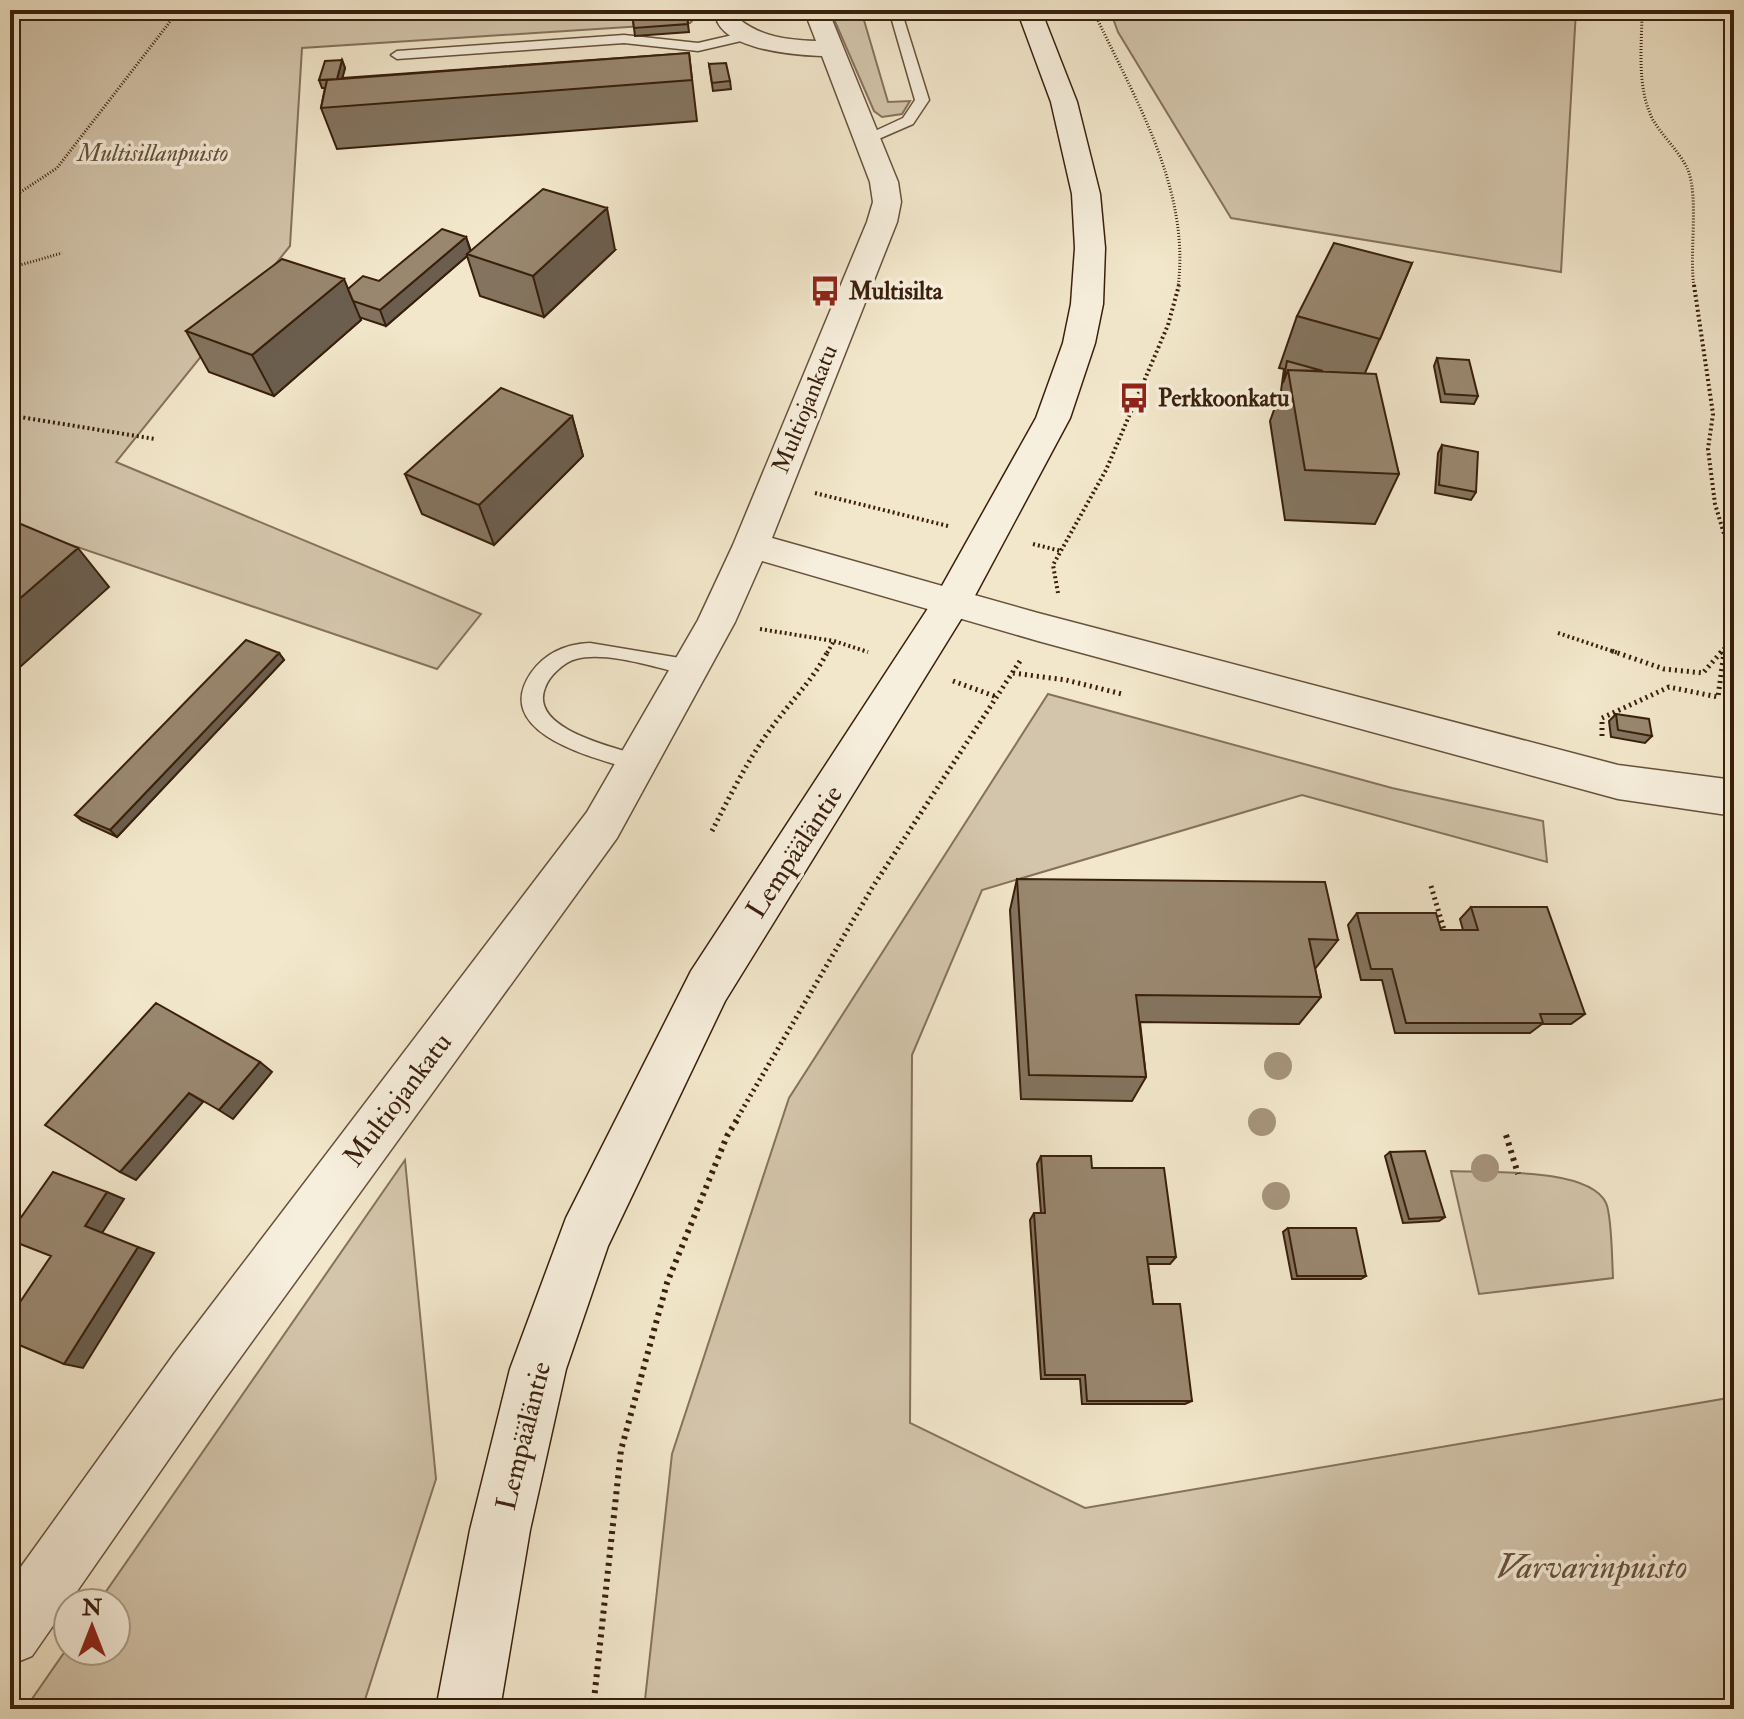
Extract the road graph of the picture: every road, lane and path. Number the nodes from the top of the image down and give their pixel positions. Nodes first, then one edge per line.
1 (179, 10) edge
2 (727, 10) edge
3 (816, 10) edge
4 (895, 10) edge
5 (1029, 10) edge
6 (1642, 10) edge
7 (750, 35) junction
8 (832, 49) junction
9 (397, 55) dead end
10 (867, 140) junction
11 (10, 199) edge
12 (62, 253) dead end
13 (10, 268) edge
14 (10, 411) edge
15 (20, 417) junction
16 (10, 423) edge
17 (155, 439) dead end
18 (774, 484) junction
19 (990, 533) junction
20 (751, 545) junction
21 (1061, 551) dead end
22 (1734, 567) edge
23 (952, 603) junction
24 (716, 622) junction
25 (1558, 633) dead end
26 (1734, 638) edge
27 (834, 641) junction
28 (1724, 652) junction
29 (913, 667) junction
30 (692, 668) junction
31 (1013, 673) dead end
32 (997, 697) junction
33 (1602, 748) dead end
34 (638, 763) junction
35 (1734, 798) edge
36 (712, 831) dead end
37 (1431, 886) dead end
38 (1448, 942) edge
39 (1506, 1135) dead end
40 (1518, 1174) dead end
41 (10, 1634) edge
42 (468, 1709) edge
43 (593, 1709) edge

1 - 11 path
2 - 7 street
3 - 8 street, Multiojankatu
4 - 10 lane
5 - 19 street, Lempääläntie
6 - 22 path
7 - 8 street
7 - 9 lane
8 - 10 street, Multiojankatu
10 - 18 street, Multiojankatu
12 - 13 path
14 - 15 path
15 - 16 path
15 - 17 path
18 - 19 path
18 - 20 street, Multiojankatu
19 - 21 path
19 - 23 street, Lempääläntie
20 - 23 street
20 - 24 street, Multiojankatu
23 - 29 street, Lempääläntie
23 - 35 street
24 - 27 path
24 - 30 street, Multiojankatu
25 - 28 path
26 - 28 path
27 - 29 path
27 - 36 path
28 - 33 path
29 - 32 path
29 - 42 street, Lempääläntie
30 - 34 street, Multiojankatu
30 - 34 lane
31 - 32 path
32 - 43 path
34 - 41 street, Multiojankatu
37 - 38 path
39 - 40 path

